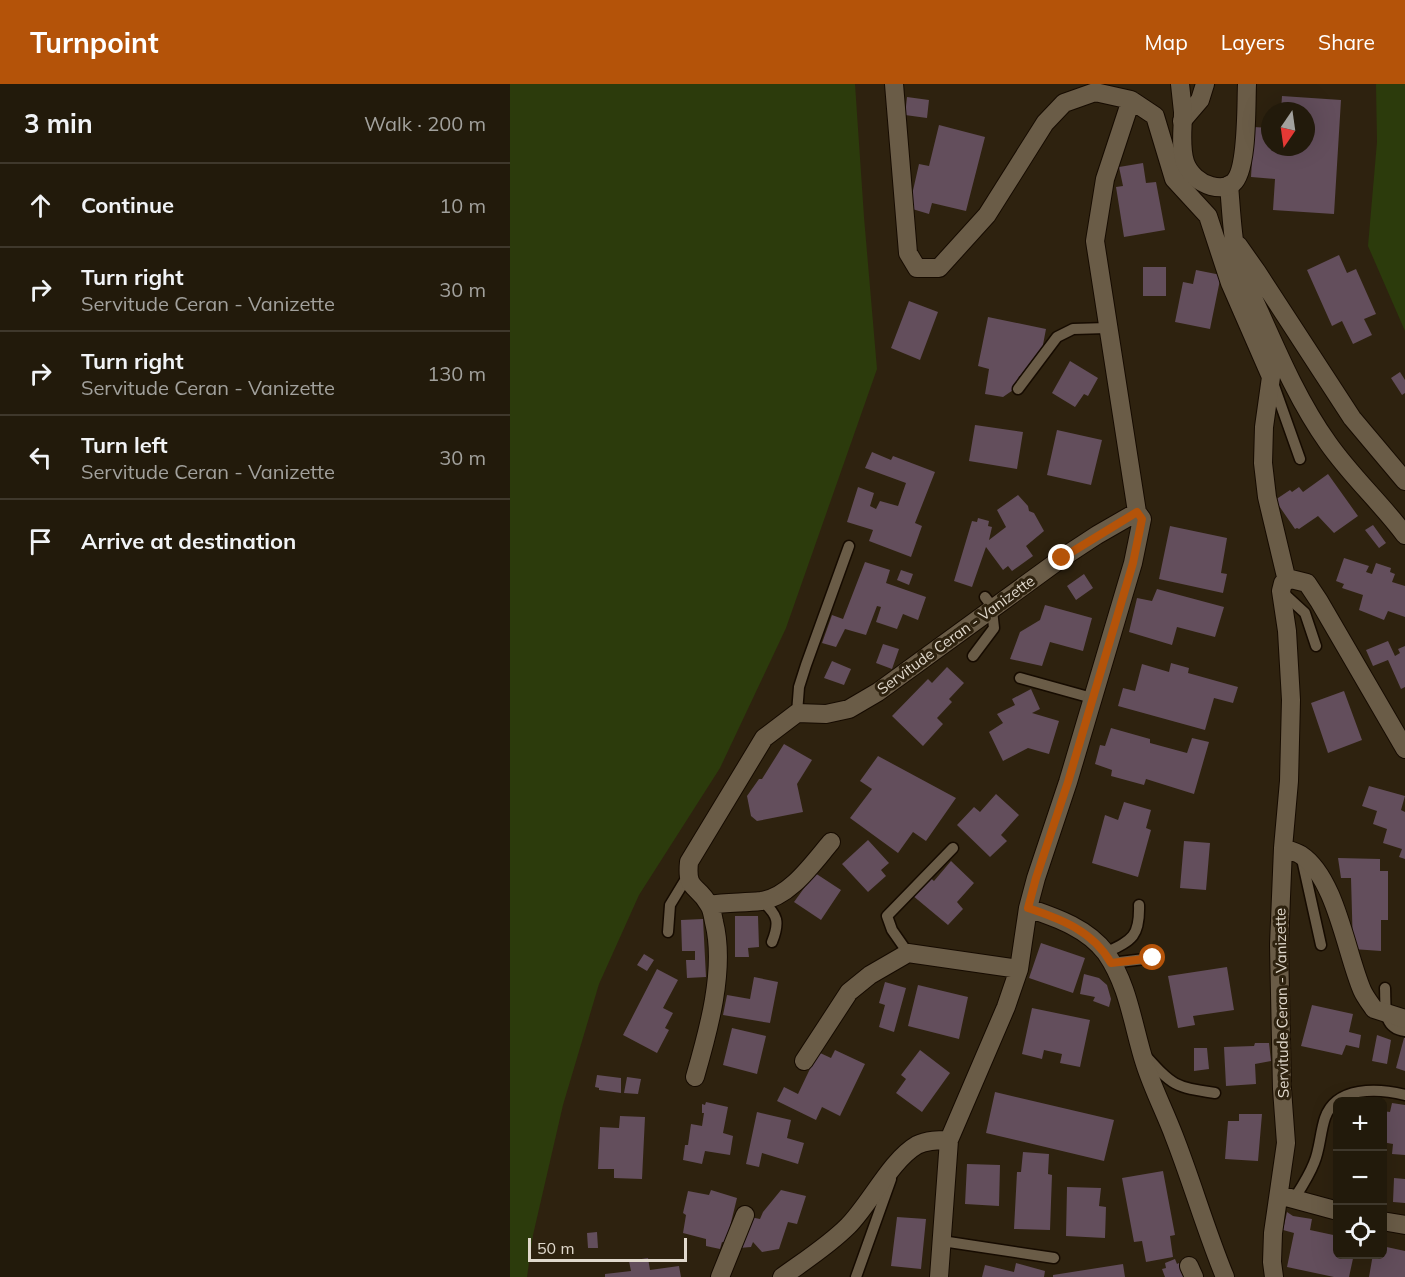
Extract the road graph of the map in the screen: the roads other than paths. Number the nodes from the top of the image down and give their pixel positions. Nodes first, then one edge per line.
1 (894, 84) edge
2 (1180, 84) edge
3 (1205, 84) edge
4 (1247, 84) edge
5 (1131, 100) junction
6 (1182, 121) junction
7 (1229, 185) junction
8 (1232, 253) junction
9 (1107, 328) junction
10 (1271, 378) junction
11 (1018, 389) dead end
12 (1300, 459) dead end
13 (1405, 481) edge
14 (1137, 512) junction
15 (1405, 535) edge
16 (849, 546) dead end
17 (1284, 586) junction
18 (990, 605) junction
19 (1316, 646) dead end
20 (973, 656) dead end
21 (1020, 678) dead end
22 (1092, 698) junction
23 (797, 712) junction
24 (1405, 749) edge
25 (831, 842) dead end
26 (953, 848) dead end
27 (1283, 848) junction
28 (1301, 855) junction
29 (687, 877) junction
30 (762, 901) junction
31 (710, 905) junction
32 (1139, 906) dead end
33 (1028, 908) junction
34 (668, 932) dead end
35 (772, 942) dead end
36 (1321, 945) dead end
37 (908, 953) junction
38 (1108, 958) junction
39 (1153, 958) dead end
40 (1018, 969) junction
41 (1385, 988) dead end
42 (1387, 1014) junction
43 (1405, 1019) edge
44 (1405, 1031) edge
45 (1141, 1051) junction
46 (804, 1061) dead end
47 (695, 1077) dead end
48 (1215, 1093) dead end
49 (1405, 1095) edge
50 (949, 1140) junction
51 (895, 1167) junction
52 (1286, 1197) junction
53 (1333, 1210) edge
54 (745, 1215) dead end
55 (1387, 1222) edge
56 (1405, 1225) edge
57 (942, 1241) junction
58 (1054, 1258) dead end
59 (720, 1277) edge
60 (783, 1277) edge
61 (856, 1277) edge
62 (939, 1277) edge
63 (1225, 1277) edge
64 (1274, 1277) edge

1 - 5 street
2 - 6 street
3 - 6 street
4 - 7 street
5 - 8 street
5 - 9 street
6 - 7 street
7 - 8 street
8 - 10 street
8 - 13 street
8 - 15 street
9 - 11 lane
9 - 14 street
10 - 12 lane
10 - 17 street, Servitude Ceran - Vanizette
14 - 18 street, Servitude Ceran - Vanizette
14 - 22 street
16 - 23 lane
17 - 19 lane
17 - 24 street
17 - 27 street, Servitude Ceran - Vanizette
18 - 20 lane
18 - 23 street, Servitude Ceran - Vanizette
21 - 22 lane
22 - 33 street
23 - 29 street
25 - 30 street
26 - 37 lane
27 - 28 street
27 - 52 street, Servitude Ceran - Vanizette
28 - 36 lane
28 - 42 street
29 - 31 street
29 - 34 lane
30 - 31 street
30 - 35 lane
31 - 47 street
32 - 38 lane
33 - 38 street
33 - 40 street
37 - 40 street
37 - 46 street
38 - 39 lane
38 - 45 street
40 - 50 street
41 - 42 lane
42 - 43 street
42 - 44 lane
45 - 48 lane
45 - 63 street
49 - 52 lane
50 - 51 street
50 - 57 street
51 - 60 street
51 - 61 lane
52 - 53 street
52 - 64 street, Servitude Ceran - Vanizette
54 - 59 street
55 - 56 street
57 - 58 lane
57 - 62 street

